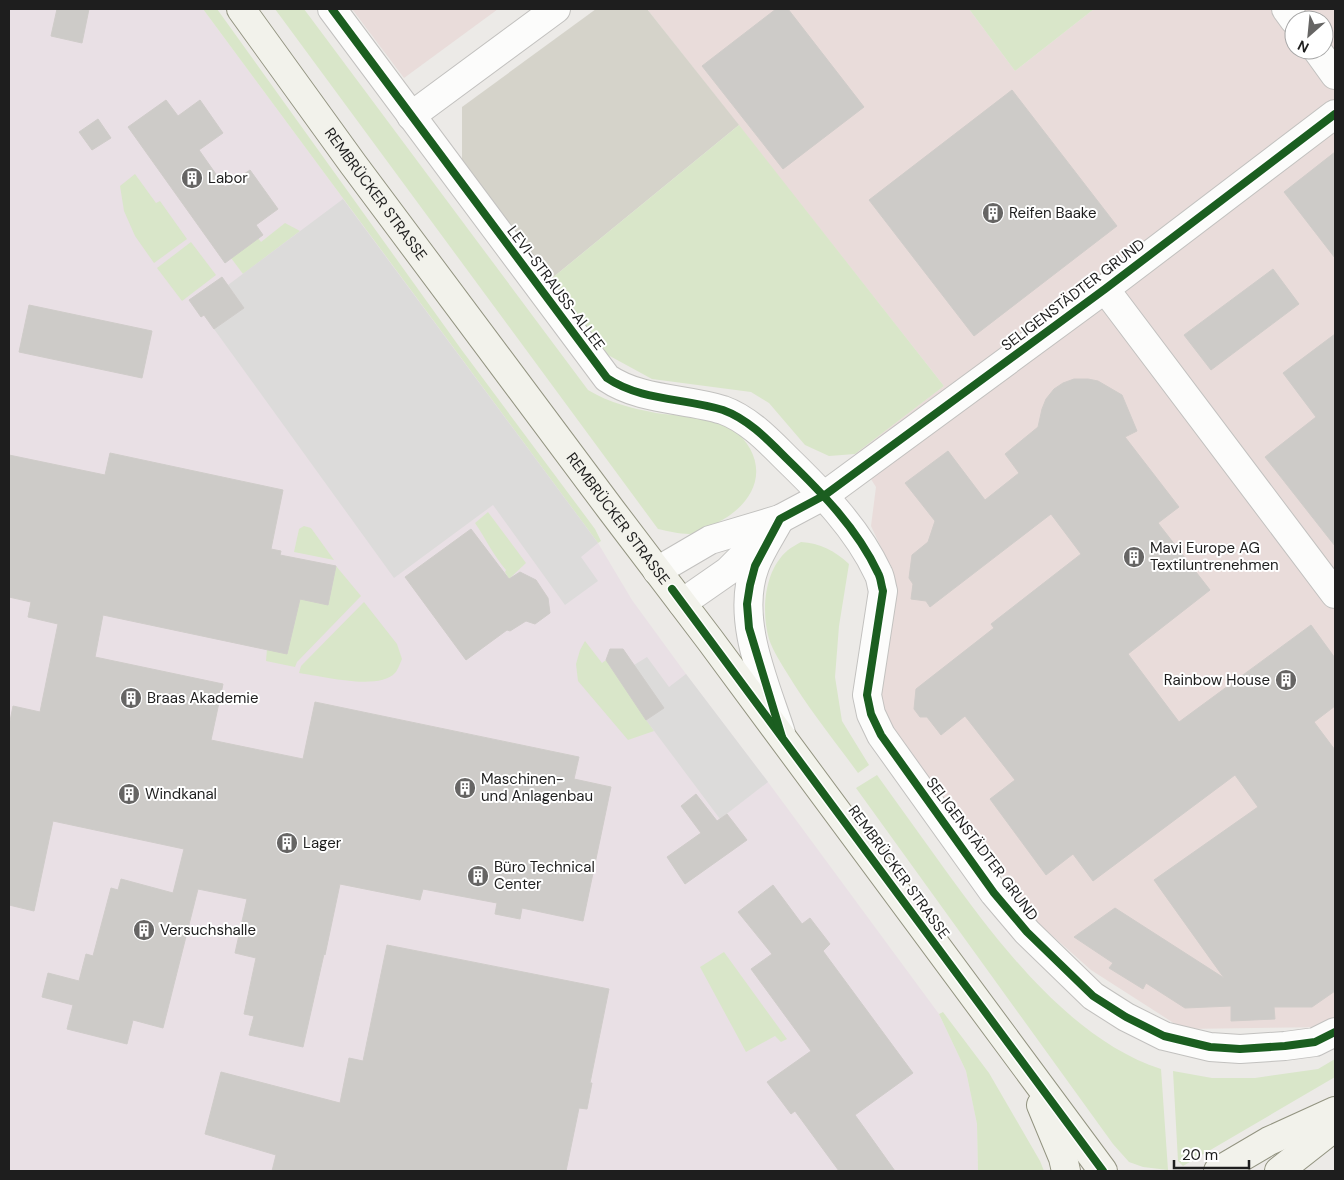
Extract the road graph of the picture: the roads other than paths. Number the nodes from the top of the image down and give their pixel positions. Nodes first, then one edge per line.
1 (241, 9) edge
2 (332, 9) edge
3 (556, 9) edge
4 (1324, 60) edge
5 (1335, 75) edge
6 (1335, 114) edge
7 (411, 116) junction
8 (1105, 289) junction
9 (825, 495) junction
10 (780, 519) junction
11 (658, 571) junction
12 (1335, 594) edge
13 (682, 603) junction
14 (782, 737) junction
15 (1335, 1032) edge
16 (1016, 1054) junction
17 (1335, 1111) edge
18 (1335, 1127) edge
19 (1066, 1171) edge
20 (1103, 1171) edge
21 (1218, 1171) edge
22 (1279, 1171) edge

1 - 11 main road, REMBRÜCKER STRASSE
2 - 7 street, LEVI-STRAUSS-ALLEE
3 - 7 street
4 - 5 street
6 - 8 street, SELIGENSTÄDTER GRUND
7 - 9 street, LEVI-STRAUSS-ALLEE
8 - 9 street, SELIGENSTÄDTER GRUND
8 - 12 street, SELIGENSTÄDTER GRUND
9 - 10 street, SELIGENSTÄDTER GRUND
9 - 15 street, SELIGENSTÄDTER GRUND
10 - 11 street, SELIGENSTÄDTER GRUND
10 - 13 street
10 - 14 street
11 - 13 main road, REMBRÜCKER STRASSE
13 - 14 main road, REMBRÜCKER STRASSE
14 - 16 main road, REMBRÜCKER STRASSE
16 - 19 main road
16 - 20 main road, REMBRÜCKER STRASSE
17 - 21 main road
18 - 22 main road

